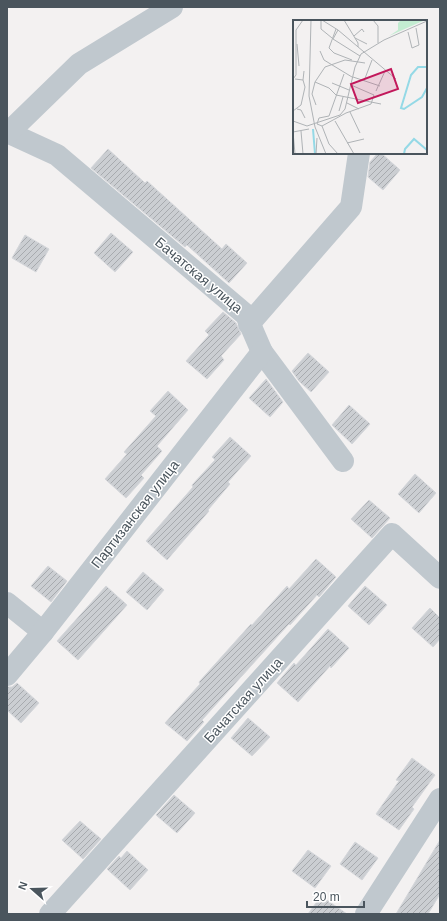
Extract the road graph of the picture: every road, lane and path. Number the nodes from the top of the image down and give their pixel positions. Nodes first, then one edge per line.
1 (172, 7) edge
2 (8, 132) edge
3 (359, 154) edge
4 (249, 324) junction
5 (262, 352) junction
6 (343, 461) dead end
7 (440, 578) edge
8 (7, 603) edge
9 (43, 632) junction
10 (7, 675) edge
11 (440, 799) edge
12 (50, 914) edge
13 (366, 914) edge

1 - 2 street
2 - 4 street, Бачатская улица
3 - 4 street
4 - 5 street, Бачатская улица
5 - 6 street, Бачатская улица
5 - 9 street, Партизанская улица
7 - 12 street, Бачатская улица
8 - 9 street
9 - 10 street, Партизанская улица
11 - 13 street

